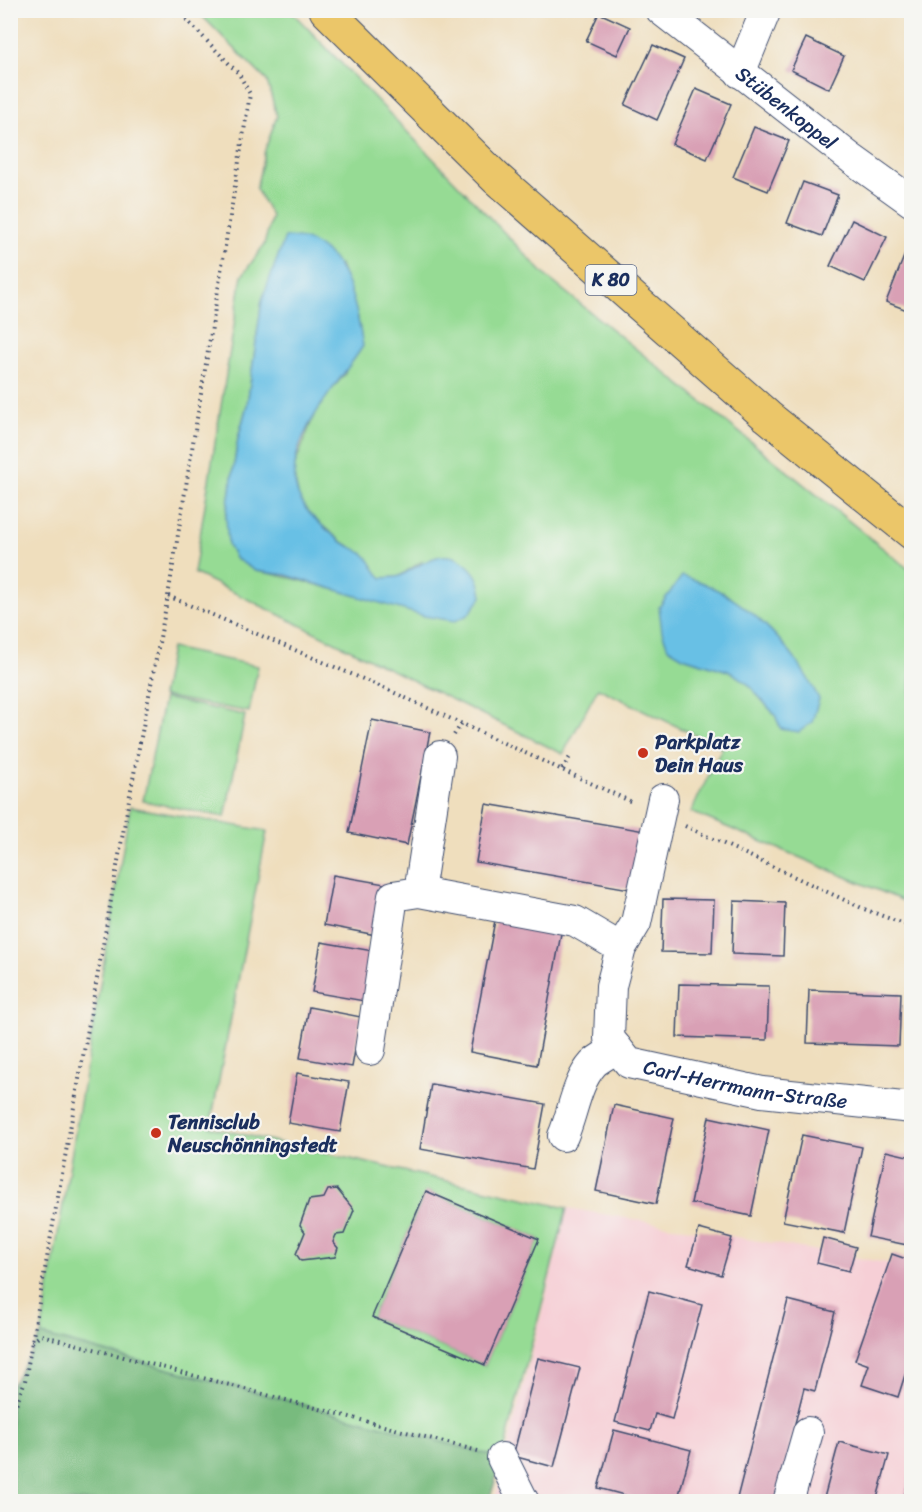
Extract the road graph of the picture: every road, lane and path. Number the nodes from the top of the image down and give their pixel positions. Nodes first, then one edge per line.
1 (177, 10) edge
2 (326, 10) edge
3 (662, 10) edge
4 (766, 10) edge
5 (740, 73) junction
6 (912, 202) edge
7 (912, 533) edge
8 (168, 596) junction
9 (440, 756) dead end
10 (570, 757) dead end
11 (562, 769) junction
12 (662, 807) junction
13 (419, 892) junction
14 (912, 927) edge
15 (621, 948) junction
16 (617, 1048) junction
17 (370, 1050) dead end
18 (912, 1108) edge
19 (563, 1136) dead end
20 (32, 1342) junction
21 (10, 1420) edge
22 (808, 1432) dead end
23 (502, 1458) joint
24 (524, 1502) edge
25 (788, 1502) edge

1 - 8 path
2 - 7 highway, K 80
3 - 5 street, Stübenkoppel
4 - 5 street
5 - 6 street, Stübenkoppel
8 - 11 path
8 - 20 path
9 - 13 street
10 - 11 path
11 - 12 path
12 - 14 path
12 - 15 street, Carl-Herrmann-Straße
13 - 15 street
13 - 17 street
15 - 16 street, Carl-Herrmann-Straße
16 - 18 street, Carl-Herrmann-Straße
16 - 19 street
20 - 21 path
20 - 23 path
22 - 25 street
23 - 24 street

